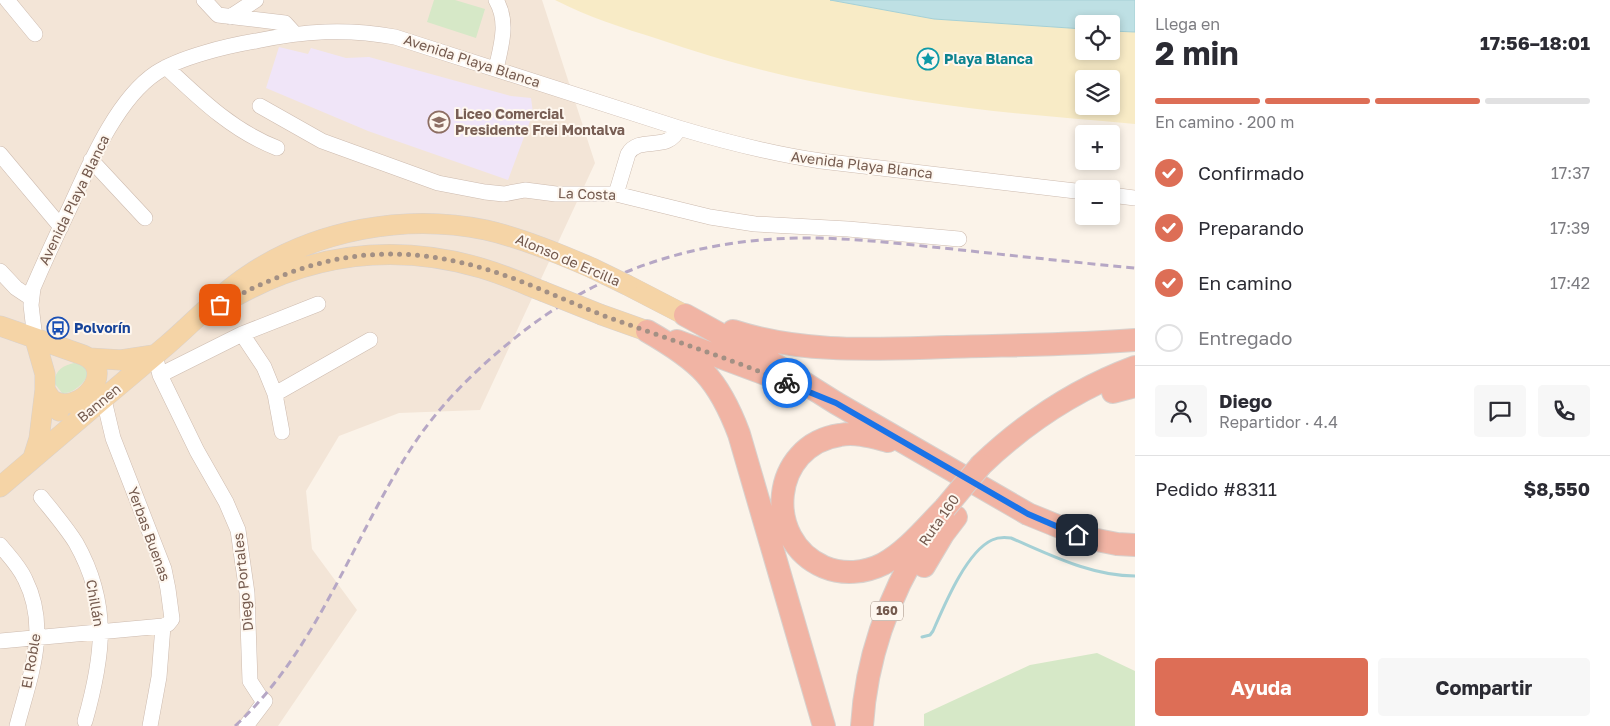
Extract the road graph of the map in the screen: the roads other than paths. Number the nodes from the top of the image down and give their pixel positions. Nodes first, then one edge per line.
1 (7, 0) edge
2 (204, 0) edge
3 (256, 0) edge
4 (496, 0) edge
5 (230, 17) junction
6 (35, 34) dead end
7 (295, 34) junction
8 (166, 67) junction
9 (496, 69) junction
10 (260, 106) dead end
11 (679, 128) junction
12 (277, 148) dead end
13 (0, 154) edge
14 (91, 160) junction
15 (1075, 191) edge
16 (616, 194) junction
17 (1120, 196) edge
18 (1135, 198) edge
19 (145, 218) dead end
20 (60, 227) junction
21 (959, 239) dead end
22 (0, 271) edge
23 (31, 298) junction
24 (318, 304) dead end
25 (685, 315) junction
26 (198, 319) junction
27 (0, 326) edge
28 (648, 331) junction
29 (242, 334) junction
30 (35, 339) junction
31 (370, 340) dead end
32 (1135, 340) edge
33 (155, 355) junction
34 (88, 362) junction
35 (1135, 367) edge
36 (160, 375) junction
37 (1135, 382) edge
38 (1135, 386) edge
39 (47, 388) junction
40 (1113, 392) junction
41 (275, 394) junction
42 (104, 400) junction
43 (836, 403) junction
44 (76, 423) junction
45 (282, 432) dead end
46 (915, 448) junction
47 (33, 458) junction
48 (987, 470) junction
49 (0, 487) edge
50 (41, 497) dead end
51 (950, 513) junction
52 (0, 545) edge
53 (1135, 545) edge
54 (164, 626) junction
55 (100, 632) junction
56 (38, 638) junction
57 (0, 641) edge
58 (85, 721) dead end
59 (17, 726) edge
60 (150, 726) edge
61 (246, 726) edge
62 (824, 726) edge
63 (862, 726) edge
64 (876, 726) edge

1 - 6 street
2 - 5 street
3 - 5 street
4 - 9 street
5 - 7 street
7 - 8 street, Avenida Playa Blanca
7 - 9 street, Avenida Playa Blanca
8 - 12 street
8 - 14 street, Avenida Playa Blanca
9 - 11 street, Avenida Playa Blanca
10 - 16 street, La Costa
11 - 15 street, Avenida Playa Blanca
11 - 16 street
13 - 20 street
14 - 19 street
14 - 20 street, Avenida Playa Blanca
16 - 21 street, La Costa
17 - 18 street
20 - 23 street, Avenida Playa Blanca
22 - 23 street
23 - 30 street, Avenida Playa Blanca
24 - 29 street
25 - 26 main road, Alonso de Ercilla, bridge
25 - 32 highway
25 - 43 highway
26 - 28 main road, bridge
26 - 33 main road, Bannen
27 - 30 main road
28 - 43 highway
28 - 62 highway
29 - 36 street
29 - 41 street
30 - 34 main road
30 - 39 main road
31 - 41 street
33 - 34 main road
33 - 36 street, Diego Portales
33 - 42 main road, Bannen
34 - 39 main road
34 - 39 main road
34 - 42 main road
35 - 48 highway, Ruta 160 / 160
36 - 61 street, Diego Portales
37 - 40 highway, Ruta 160 / 160
38 - 40 highway
39 - 44 main road
39 - 47 main road
40 - 48 highway, Ruta 160 / 160
41 - 45 street
42 - 44 main road, Bannen
42 - 54 street, Yerbas Buenas
43 - 46 highway
44 - 47 main road, Bannen
46 - 51 highway
46 - 53 highway
47 - 49 main road, Bannen
48 - 51 highway, Ruta 160 / 160
50 - 55 street, Chillán
51 - 63 highway, Ruta 160 / 160
51 - 64 highway, Ruta 160 / 160
52 - 56 street, El Roble
54 - 55 street
54 - 60 street, Yerbas Buenas
55 - 56 street
55 - 58 street, Chillán
56 - 57 street
56 - 59 street, El Roble

